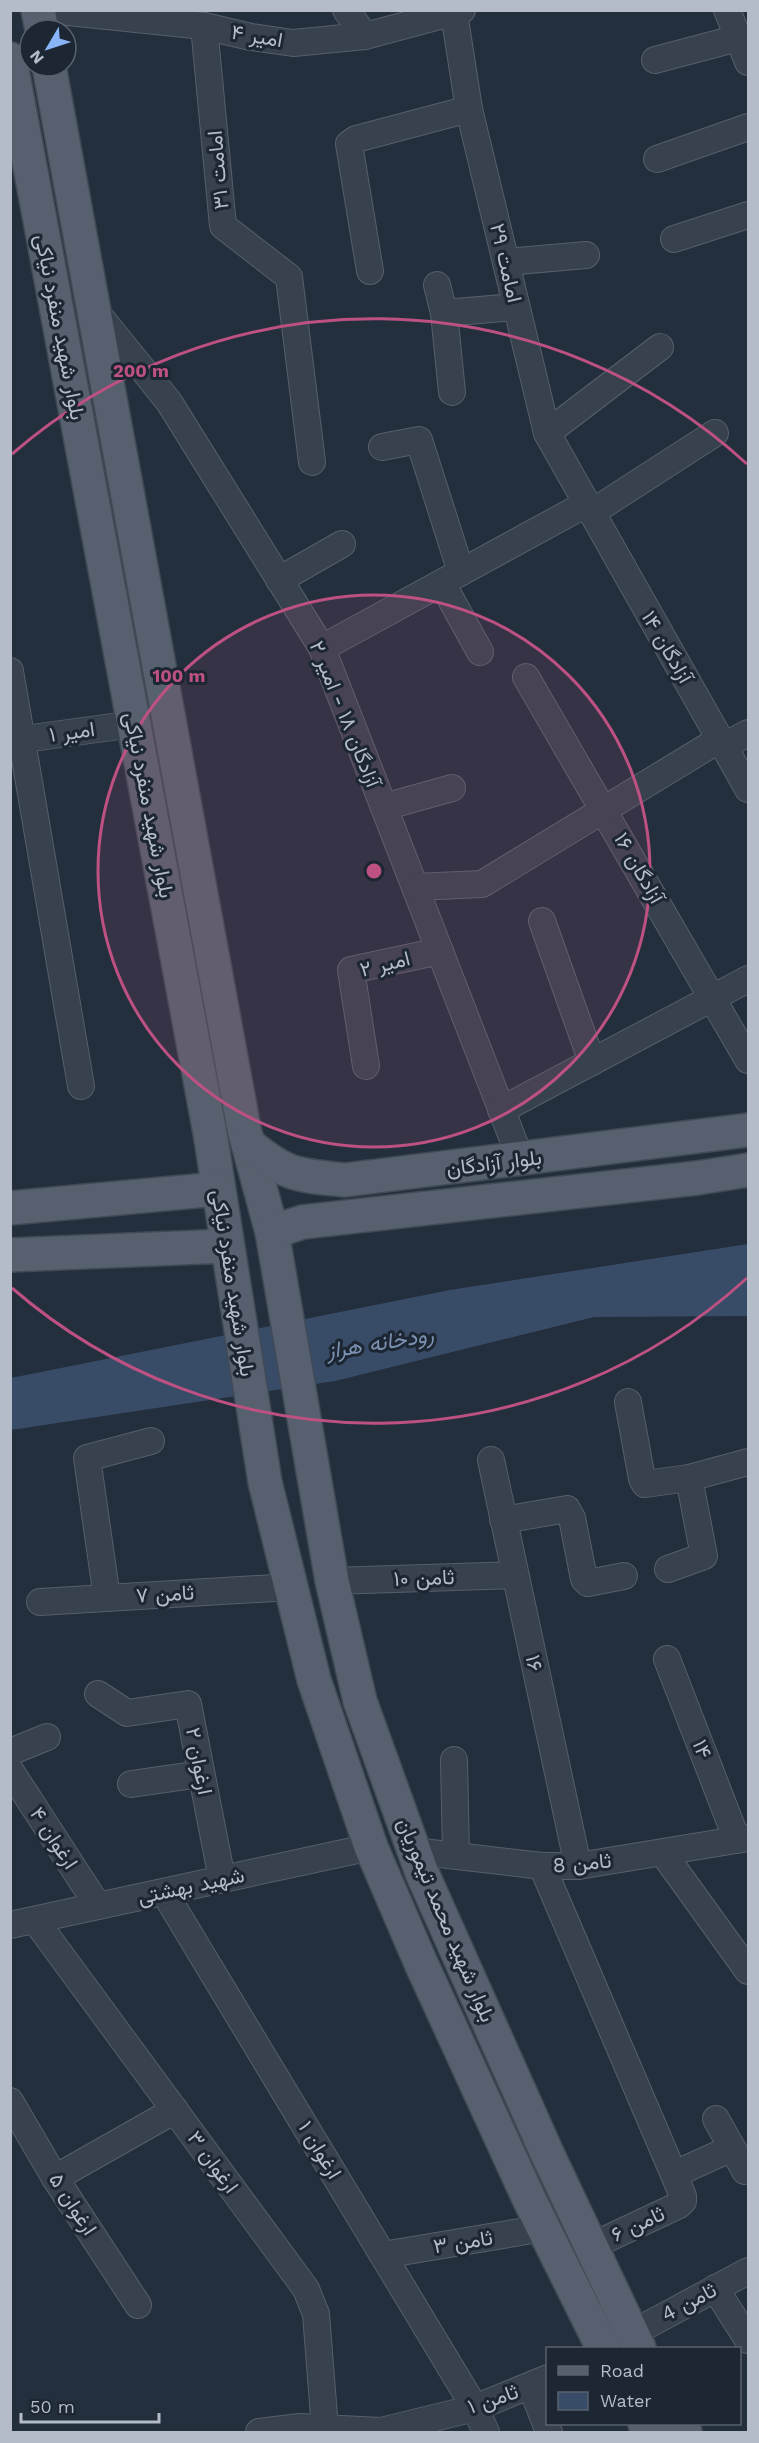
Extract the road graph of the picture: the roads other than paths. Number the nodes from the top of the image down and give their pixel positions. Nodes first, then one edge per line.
1 (49, 10) edge
2 (346, 10) edge
3 (727, 10) edge
4 (458, 12) edge
5 (204, 26) junction
6 (365, 36) junction
7 (738, 38) junction
8 (10, 59) edge
9 (655, 60) dead end
10 (748, 62) edge
11 (51, 78) edge
12 (469, 109) junction
13 (748, 127) edge
14 (19, 152) edge
15 (657, 159) dead end
16 (748, 215) edge
17 (674, 239) dead end
18 (586, 255) dead end
19 (506, 262) junction
20 (370, 271) dead end
21 (437, 285) dead end
22 (515, 307) junction
23 (93, 308) junction
24 (444, 314) junction
25 (660, 347) dead end
26 (452, 392) dead end
27 (548, 433) junction
28 (715, 433) dead end
29 (382, 447) dead end
30 (312, 462) dead end
31 (588, 509) junction
32 (342, 544) dead end
33 (452, 578) junction
34 (279, 580) junction
35 (322, 648) junction
36 (480, 652) dead end
37 (10, 671) edge
38 (526, 677) dead end
39 (134, 724) junction
40 (748, 733) edge
41 (16, 740) edge
42 (722, 742) junction
43 (452, 788) dead end
44 (748, 789) edge
45 (384, 807) junction
46 (605, 809) junction
47 (194, 856) junction
48 (160, 863) junction
49 (414, 887) junction
50 (206, 920) junction
51 (542, 921) dead end
52 (171, 922) junction
53 (440, 951) junction
54 (748, 979) edge
55 (713, 998) junction
56 (748, 1060) edge
57 (592, 1062) junction
58 (366, 1066) dead end
59 (81, 1086) dead end
60 (501, 1110) junction
61 (748, 1130) edge
62 (248, 1144) junction
63 (637, 1146) junction
64 (521, 1160) junction
65 (748, 1170) edge
66 (646, 1184) junction
67 (218, 1189) junction
68 (10, 1208) edge
69 (272, 1232) junction
70 (227, 1246) junction
71 (10, 1256) edge
72 (628, 1402) dead end
73 (151, 1441) dead end
74 (491, 1460) dead end
75 (748, 1462) edge
76 (312, 1472) joint
77 (689, 1478) junction
78 (265, 1482) joint
79 (503, 1520) junction
80 (668, 1569) dead end
81 (515, 1575) junction
82 (624, 1576) dead end
83 (332, 1581) junction
84 (291, 1587) junction
85 (107, 1598) junction
86 (40, 1602) dead end
87 (340, 1617) junction
88 (299, 1620) junction
89 (667, 1659) dead end
90 (98, 1694) dead end
91 (47, 1737) dead end
92 (10, 1752) edge
93 (454, 1760) dead end
94 (10, 1770) edge
95 (201, 1774) junction
96 (131, 1784) dead end
97 (743, 1839) edge
98 (370, 1847) junction
99 (414, 1851) junction
100 (663, 1853) junction
101 (456, 1854) junction
102 (542, 1866) junction
103 (578, 1866) junction
104 (222, 1879) junction
105 (164, 1892) junction
106 (98, 1906) junction
107 (23, 1922) edge
108 (748, 1971) edge
109 (10, 2101) edge
110 (175, 2110) junction
111 (716, 2119) dead end
112 (534, 2125) junction
113 (502, 2142) junction
114 (732, 2148) junction
115 (745, 2171) dead end
116 (675, 2174) junction
117 (55, 2178) junction
118 (565, 2189) junction
119 (537, 2215) junction
120 (592, 2246) junction
121 (383, 2255) junction
122 (748, 2271) edge
123 (715, 2288) junction
124 (138, 2305) dead end
125 (748, 2340) edge
126 (624, 2344) edge
127 (539, 2382) edge
128 (475, 2408) junction
129 (546, 2418) edge
130 (325, 2430) junction
131 (264, 2432) edge
132 (382, 2432) edge
133 (259, 2433) edge
134 (486, 2433) edge

1 - 5 street, امیر ۴
2 - 6 street
3 - 7 street
4 - 6 street, امیر ۴
4 - 12 street, امامت ۲۹
5 - 6 street, امیر ۴
5 - 30 street, امامت ۳۱
7 - 9 street
7 - 10 street
8 - 14 main road, بلوار شهید منفرد نیاکی
11 - 23 main road, بلوار شهید منفرد نیاکی
12 - 19 street, امامت ۲۹
12 - 20 street
13 - 15 street
14 - 39 main road, بلوار شهید منفرد نیاکی
16 - 17 street
18 - 19 street
19 - 22 street, امامت ۲۹
21 - 24 street
22 - 24 street
22 - 27 street, امامت ۲۹
23 - 34 street, آزادگان ۱۸ - امیر ۲
23 - 47 main road, بلوار شهید منفرد نیاکی
24 - 26 street
25 - 27 street
27 - 31 street, امامت ۲۹
28 - 31 street
29 - 33 street
31 - 33 street
31 - 42 street, آزادگان ۱۴
32 - 34 street
33 - 35 street
33 - 36 street
34 - 35 street, آزادگان ۱۸ - امیر ۲
35 - 45 street, آزادگان ۱۸ - امیر ۲
37 - 41 street
38 - 46 street, آزادگان ۱۶
39 - 41 street, امیر ۱
39 - 48 main road, بلوار شهید منفرد نیاکی
40 - 42 street
41 - 59 street
42 - 44 street, آزادگان ۱۴
42 - 46 street
43 - 45 street
45 - 49 street, آزادگان ۱۸ - امیر ۲
46 - 49 street
46 - 55 street, آزادگان ۱۶
47 - 48 main road
47 - 50 main road, بلوار شهید منفرد نیاکی
48 - 52 main road, بلوار شهید منفرد نیاکی
49 - 53 street, آزادگان ۱۸ - امیر ۲
50 - 52 main road
50 - 62 main road, بلوار شهید منفرد نیاکی
51 - 57 street
52 - 67 main road, بلوار شهید منفرد نیاکی
53 - 58 street, امیر ۲
53 - 60 street, آزادگان ۱۸ - امیر ۲
54 - 55 street
55 - 56 street, آزادگان ۱۶
55 - 57 street
57 - 60 street
60 - 64 street, آزادگان ۱۸ - امیر ۲
61 - 63 main road, بلوار آزادگان
62 - 64 main road, بلوار آزادگان
62 - 69 main road, بلوار شهید منفرد نیاکی
63 - 64 main road, بلوار آزادگان
63 - 66 main road
65 - 66 main road, بلوار آزادگان
66 - 69 main road, بلوار آزادگان
67 - 68 main road
67 - 70 main road, بلوار شهید منفرد نیاکی
69 - 76 main road, بلوار شهید منفرد نیاکی
70 - 71 main road
70 - 78 main road, بلوار شهید منفرد نیاکی
72 - 77 street
73 - 85 street
74 - 79 street, ۱۶
75 - 77 street
76 - 83 main road, بلوار شهید محمد تیموریان
77 - 80 street
78 - 84 main road, بلوار شهید محمد تیموریان
79 - 81 street, ۱۶
79 - 82 street
81 - 83 street, ثامن ۱۰
81 - 103 street, ۱۶
83 - 84 main road
83 - 87 main road, بلوار شهید محمد تیموریان
84 - 85 street, ثامن ۷
84 - 88 main road, بلوار شهید محمد تیموریان
85 - 86 street, ثامن ۷
87 - 88 main road
87 - 99 main road, بلوار شهید محمد تیموریان
88 - 98 main road, بلوار شهید محمد تیموریان
89 - 97 street, ۱۴
90 - 95 street, ارغوان ۲
91 - 92 street
93 - 101 street
94 - 106 street, ارغوان ۴
95 - 96 street
95 - 104 street, ارغوان ۲
97 - 100 street, ثامن 8
98 - 104 street, شهید بهشتی
98 - 113 main road, بلوار شهید محمد تیموریان
99 - 101 street, ثامن 8
99 - 112 main road, بلوار شهید محمد تیموریان
100 - 103 street, ثامن 8
100 - 108 street
101 - 102 street, ثامن 8
102 - 103 street, ثامن 8
102 - 116 street
104 - 105 street, شهید بهشتی
105 - 106 street, شهید بهشتی
105 - 121 street, ارغوان ۱
106 - 107 street, شهید بهشتی
107 - 110 street, ارغوان ۳
109 - 117 street, ارغوان ۵
110 - 117 street
110 - 130 street, ارغوان ۳
111 - 114 street
112 - 113 main road
112 - 118 main road, بلوار شهید محمد تیموریان
113 - 119 main road, بلوار شهید محمد تیموریان
114 - 115 street
114 - 116 street
116 - 120 street, ثامن ۶
117 - 124 street, ارغوان ۵
118 - 119 main road
118 - 120 main road, بلوار شهید محمد تیموریان
119 - 121 street, ثامن ۳
119 - 126 main road, بلوار شهید محمد تیموریان
120 - 126 main road, بلوار شهید محمد تیموریان
121 - 128 street, ارغوان ۱
122 - 123 street, ثامن 4
123 - 125 street
123 - 126 street, ثامن 4
127 - 128 street, ثامن ۱
127 - 129 street
128 - 132 street, ثامن ۱
128 - 134 street, ارغوان ۱
130 - 131 street, ثامن ۱
130 - 132 street, ثامن ۱
131 - 133 street, ثامن ۱

